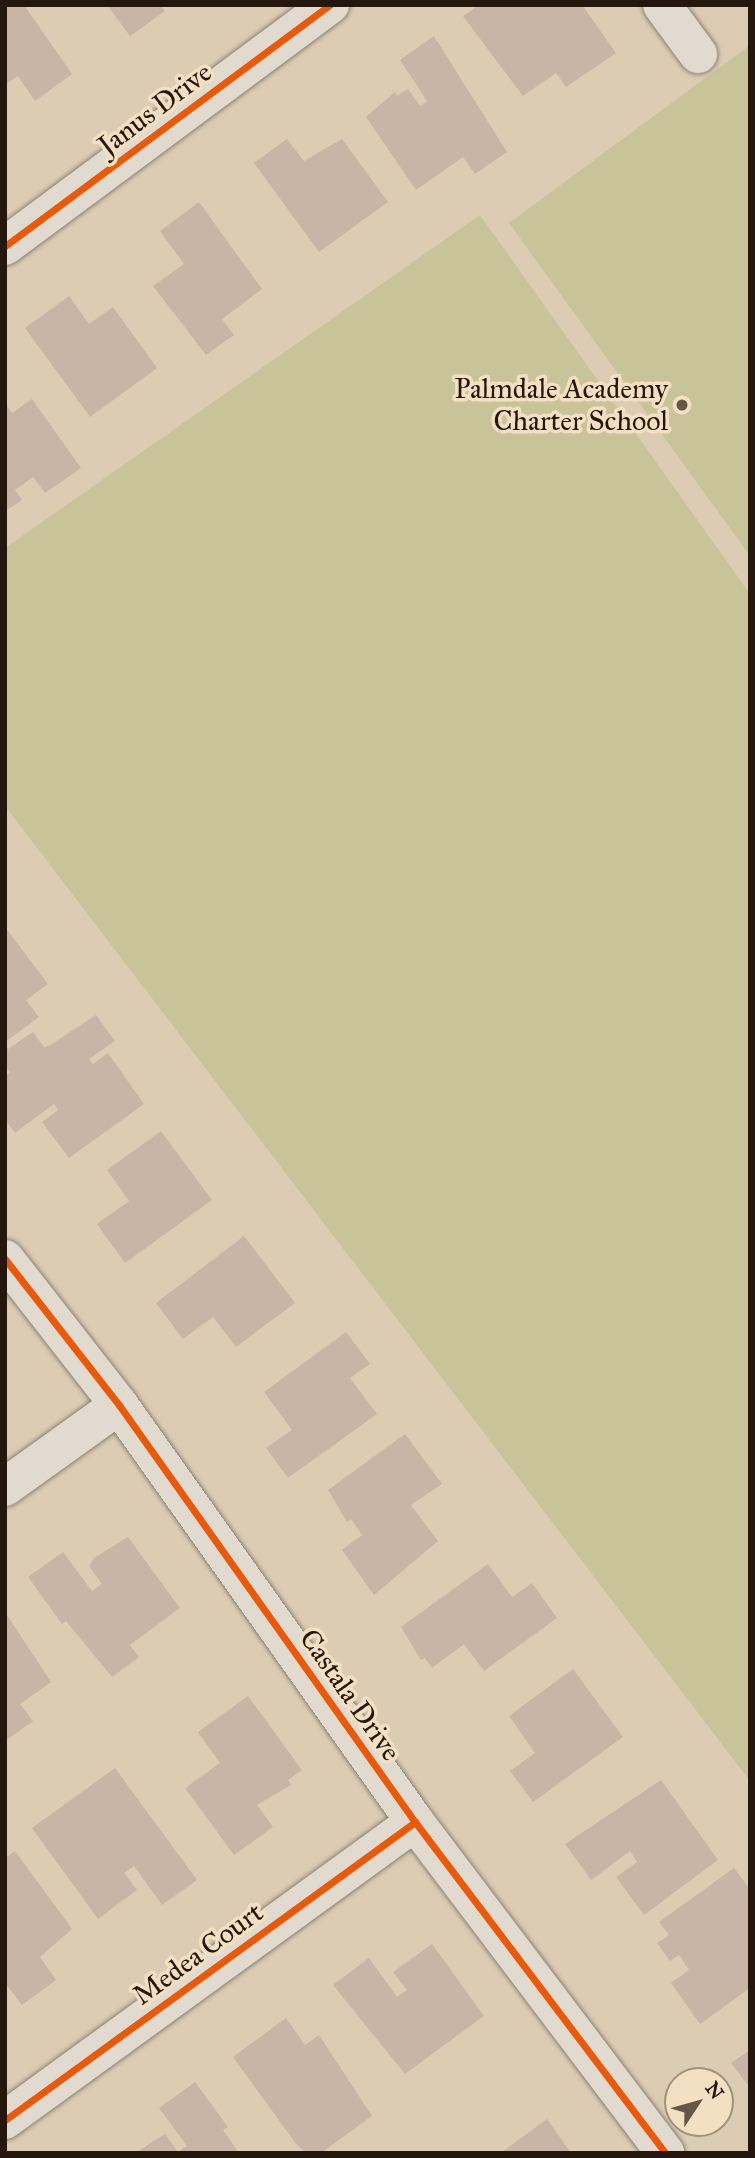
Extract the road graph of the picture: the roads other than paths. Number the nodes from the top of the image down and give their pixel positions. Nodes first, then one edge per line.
1 (330, 5) edge
2 (662, 5) edge
3 (698, 54) dead end
4 (5, 246) edge
5 (5, 1259) edge
6 (119, 1405) junction
7 (5, 1487) edge
8 (415, 1822) junction
9 (5, 2120) edge
10 (665, 2153) edge

1 - 4 street, Janus Drive
2 - 3 street
5 - 6 street, Castala Drive
6 - 7 street
6 - 8 street, Castala Drive
8 - 9 street, Medea Court
8 - 10 street, Castala Drive

